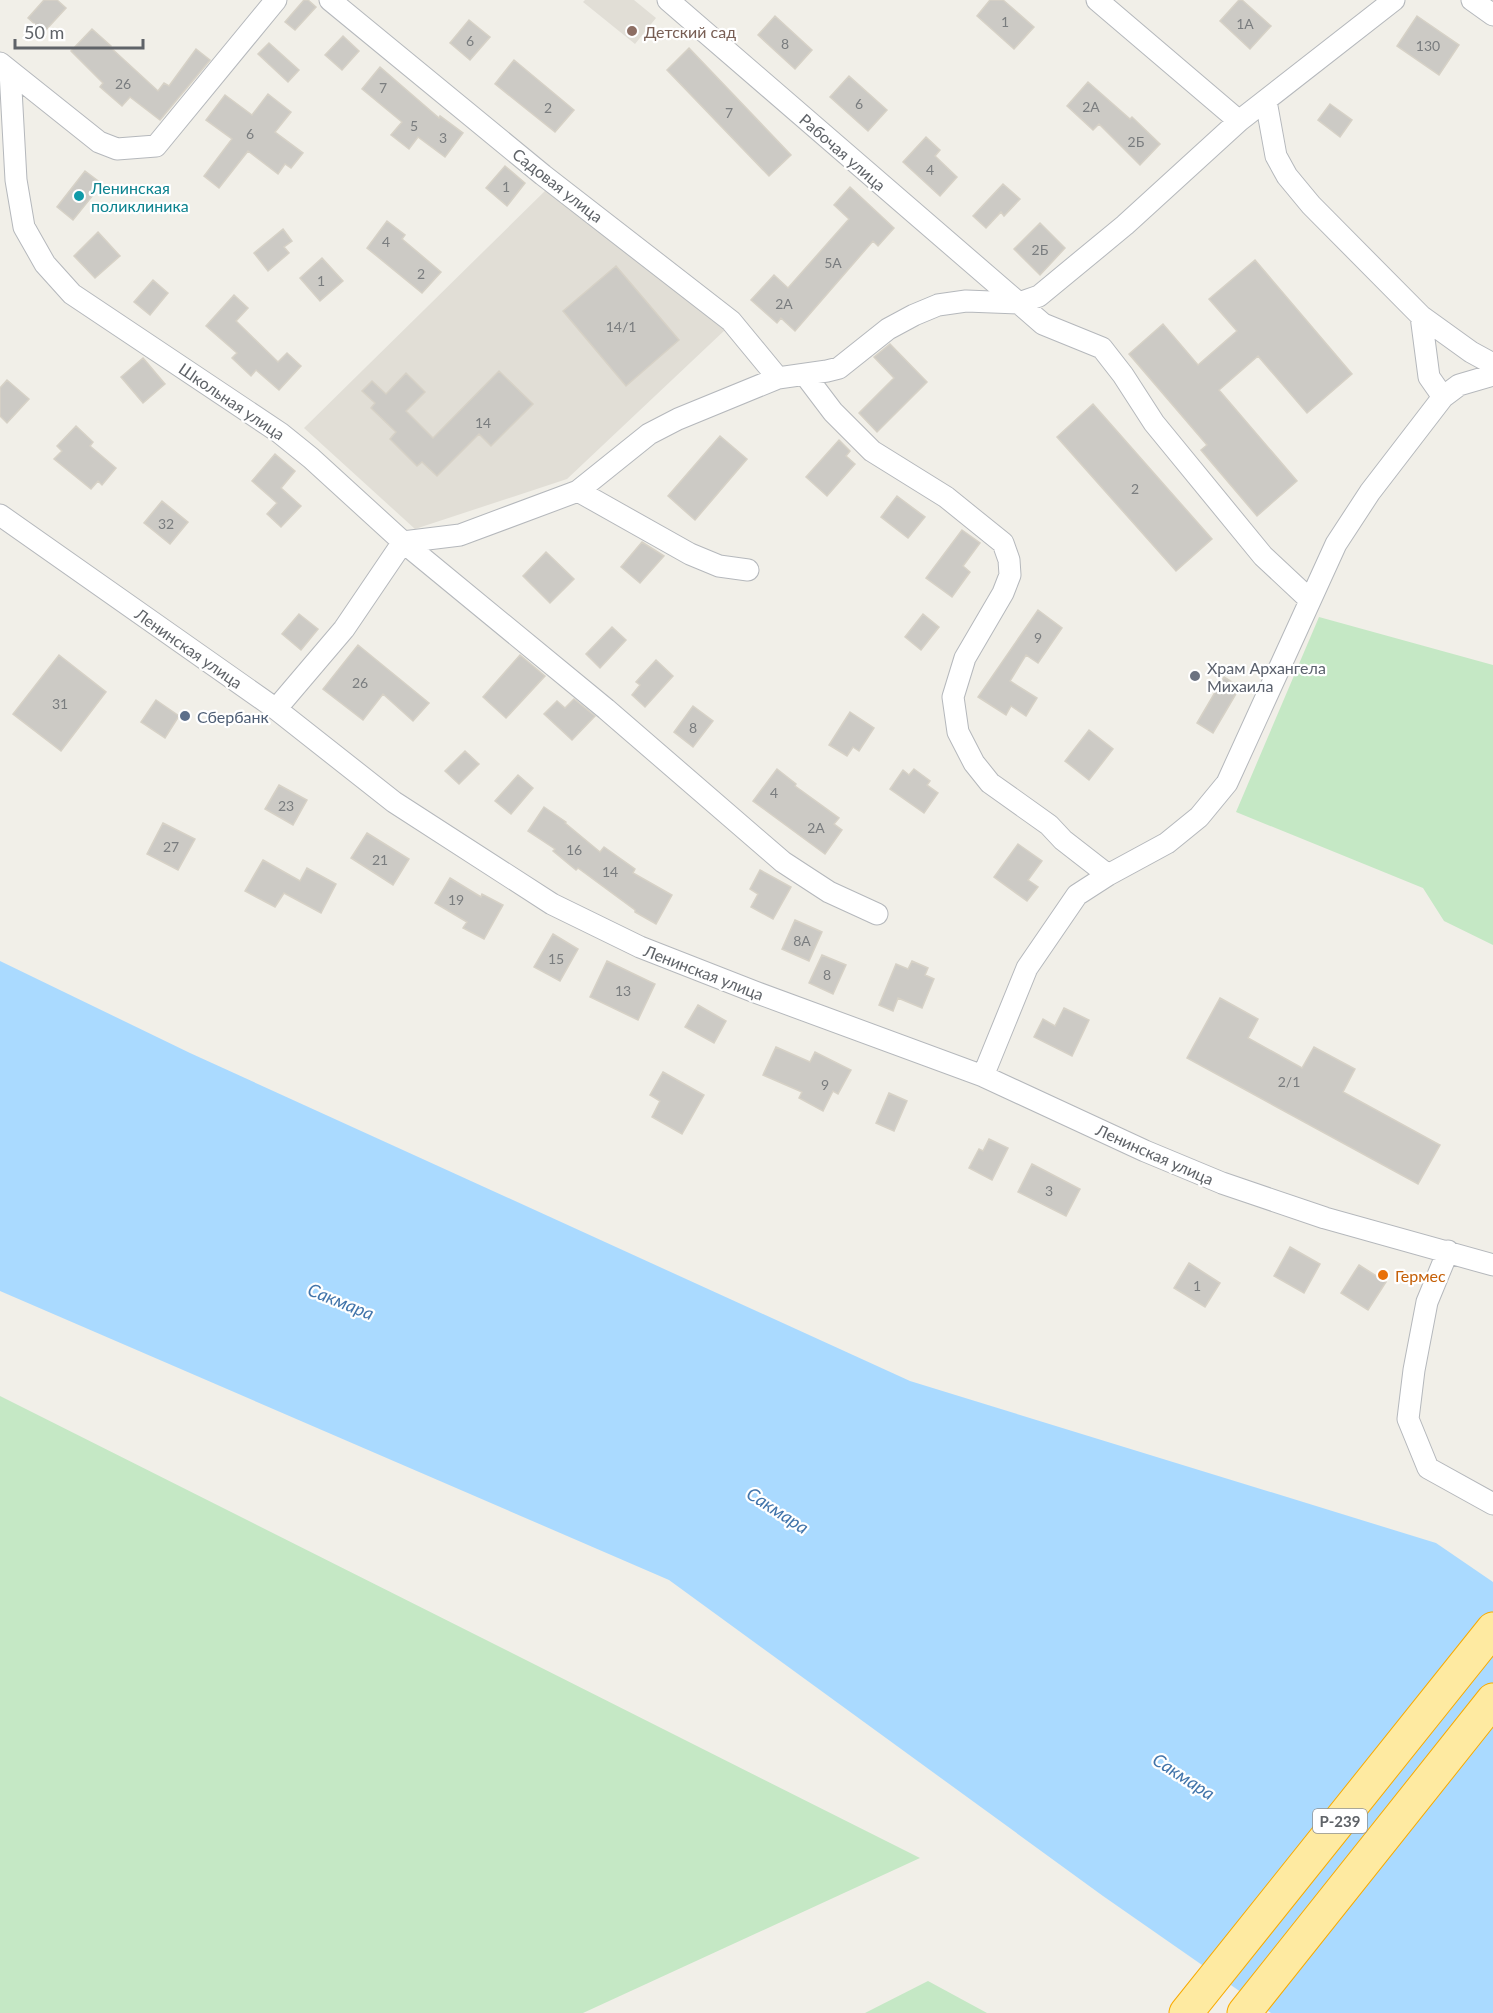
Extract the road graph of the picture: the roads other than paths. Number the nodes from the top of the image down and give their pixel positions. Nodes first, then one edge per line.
1 (276, 0) edge
2 (330, 0) edge
3 (668, 0) edge
4 (1097, 0) edge
5 (1394, 0) edge
6 (1472, 0) edge
7 (1493, 15) edge
8 (5, 67) edge
9 (1266, 101) junction
10 (1239, 121) junction
11 (1019, 303) junction
12 (1421, 316) junction
13 (1493, 364) edge
14 (805, 375) junction
15 (1493, 375) edge
16 (778, 378) junction
17 (1443, 397) junction
18 (578, 491) junction
19 (0, 515) edge
20 (403, 542) junction
21 (748, 570) dead end
22 (1309, 599) junction
23 (276, 709) junction
24 (1108, 876) junction
25 (877, 914) dead end
26 (983, 1076) junction
27 (1448, 1251) junction
28 (1493, 1265) edge
29 (1493, 1504) edge
30 (1493, 1629) edge
31 (1493, 1700) edge
32 (1186, 2013) edge
33 (1244, 2013) edge

1 - 8 street, Школьная улица
2 - 16 street, Садовая улица
3 - 11 street, Рабочая улица
4 - 10 street
5 - 9 street
6 - 7 street
8 - 20 street, Школьная улица
9 - 10 street
9 - 12 street
10 - 11 street
11 - 14 street
11 - 22 street, Рабочая улица
12 - 13 street
12 - 17 street
14 - 16 street
14 - 24 street
15 - 17 street
16 - 18 street
17 - 22 street
18 - 20 street
18 - 21 street
19 - 23 street, Ленинская улица
20 - 23 street
20 - 25 street, Школьная улица
22 - 24 street
23 - 26 street, Ленинская улица
24 - 26 street
26 - 27 street, Ленинская улица
27 - 28 street, Ленинская улица
27 - 29 street
30 - 32 highway, Р-239
31 - 33 highway, Р-239

